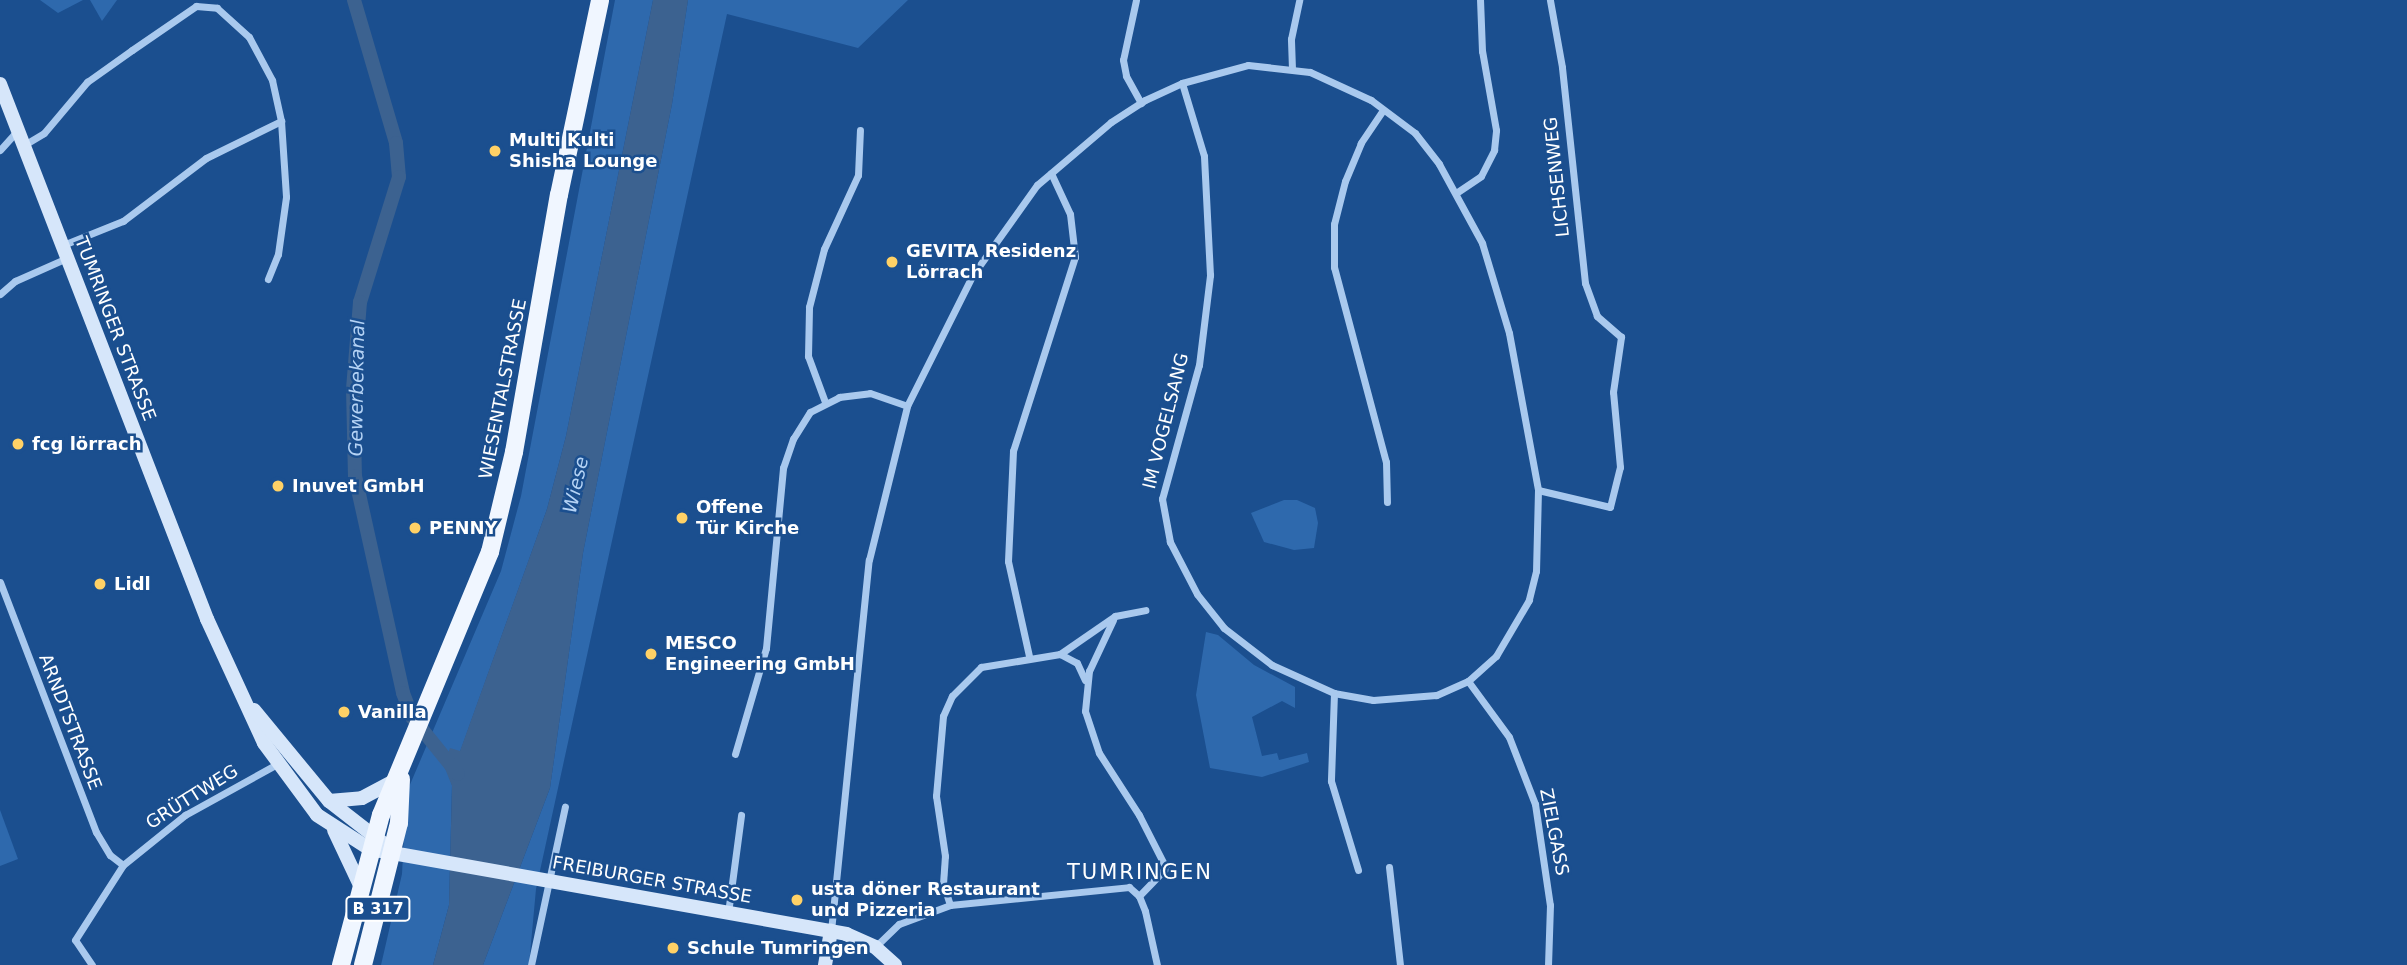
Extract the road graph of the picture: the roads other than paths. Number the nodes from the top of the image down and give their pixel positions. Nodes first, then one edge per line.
1 (600, 0) edge
2 (1136, 0) edge
3 (1299, 0) edge
4 (1480, 0) edge
5 (1550, 0) edge
6 (1292, 69) junction
7 (1182, 83) junction
8 (0, 84) edge
9 (1141, 103) junction
10 (1383, 110) junction
11 (281, 121) junction
12 (18, 129) junction
13 (860, 130) dead end
14 (24, 145) junction
15 (0, 150) edge
16 (1051, 173) junction
17 (1456, 193) junction
18 (65, 251) junction
19 (268, 279) dead end
20 (0, 294) edge
21 (825, 402) junction
22 (907, 406) junction
23 (1538, 490) junction
24 (1387, 502) dead end
25 (0, 582) edge
26 (1145, 610) dead end
27 (1115, 616) junction
28 (1059, 654) junction
29 (1029, 656) junction
30 (1468, 681) junction
31 (1086, 688) junction
32 (1334, 693) junction
33 (246, 701) junction
34 (735, 754) dead end
35 (291, 757) junction
36 (277, 764) junction
37 (399, 775) junction
38 (329, 801) junction
39 (565, 807) dead end
40 (741, 815) dead end
41 (334, 829) junction
42 (372, 842) junction
43 (392, 852) junction
44 (123, 865) junction
45 (1389, 867) dead end
46 (1359, 870) dead end
47 (547, 881) junction
48 (360, 885) junction
49 (1139, 896) junction
50 (950, 905) junction
51 (728, 914) junction
52 (831, 931) junction
53 (875, 947) junction
54 (92, 965) edge
55 (341, 965) edge
56 (363, 965) edge
57 (531, 965) edge
58 (825, 965) edge
59 (895, 965) edge
60 (1157, 965) edge
61 (1400, 965) edge
62 (1548, 965) edge

1 - 37 main road, WIESENTALSTRASSE / B 317
2 - 9 street
3 - 6 street
4 - 17 street
5 - 23 street, LICHSENWEG
6 - 7 street, IM VOGELSANG
6 - 10 street, IM VOGELSANG
7 - 9 street, IM VOGELSANG
7 - 32 street, IM VOGELSANG
8 - 12 main road, TUMRINGER STRASSE
9 - 16 street, IM VOGELSANG
10 - 17 street, IM VOGELSANG
10 - 24 street
11 - 14 street
11 - 18 street
11 - 19 street
12 - 14 main road, TUMRINGER STRASSE
12 - 15 street
13 - 21 street
14 - 18 main road, TUMRINGER STRASSE
16 - 22 street, IM VOGELSANG
16 - 29 street
17 - 23 street, IM VOGELSANG
18 - 20 street
18 - 33 main road, TUMRINGER STRASSE
21 - 22 street
21 - 34 street
22 - 52 street, IM VOGELSANG
23 - 30 street, IM VOGELSANG
25 - 44 street, ARNDTSTRASSE
26 - 27 street
27 - 28 street
27 - 31 street
28 - 29 street
28 - 31 street
29 - 50 street
30 - 32 street, IM VOGELSANG
30 - 62 street, ZIELGASS
31 - 49 street
32 - 46 street
33 - 35 main road, TUMRINGER STRASSE
33 - 36 main road, TUMRINGER STRASSE
35 - 36 main road
35 - 38 main road, TUMRINGER STRASSE
36 - 41 main road, TUMRINGER STRASSE
36 - 44 street, GRÜTTWEG
37 - 38 main road
37 - 42 main road, B 317
37 - 43 main road, B 317
38 - 42 main road, TUMRINGER STRASSE
39 - 47 street
40 - 51 street
41 - 42 main road, TUMRINGER STRASSE
41 - 48 main road
42 - 43 main road, TUMRINGER STRASSE
42 - 48 main road, B 317
43 - 47 main road, FREIBURGER STRASSE
43 - 56 main road, B 317
44 - 54 street, GRÜTTWEG
45 - 61 street
47 - 51 main road, FREIBURGER STRASSE
47 - 57 street
48 - 55 main road, B 317
49 - 50 street
49 - 60 street
50 - 53 street
51 - 52 main road, FREIBURGER STRASSE
52 - 53 main road, FREIBURGER STRASSE
52 - 58 main road
53 - 59 main road, FREIBURGER STRASSE

